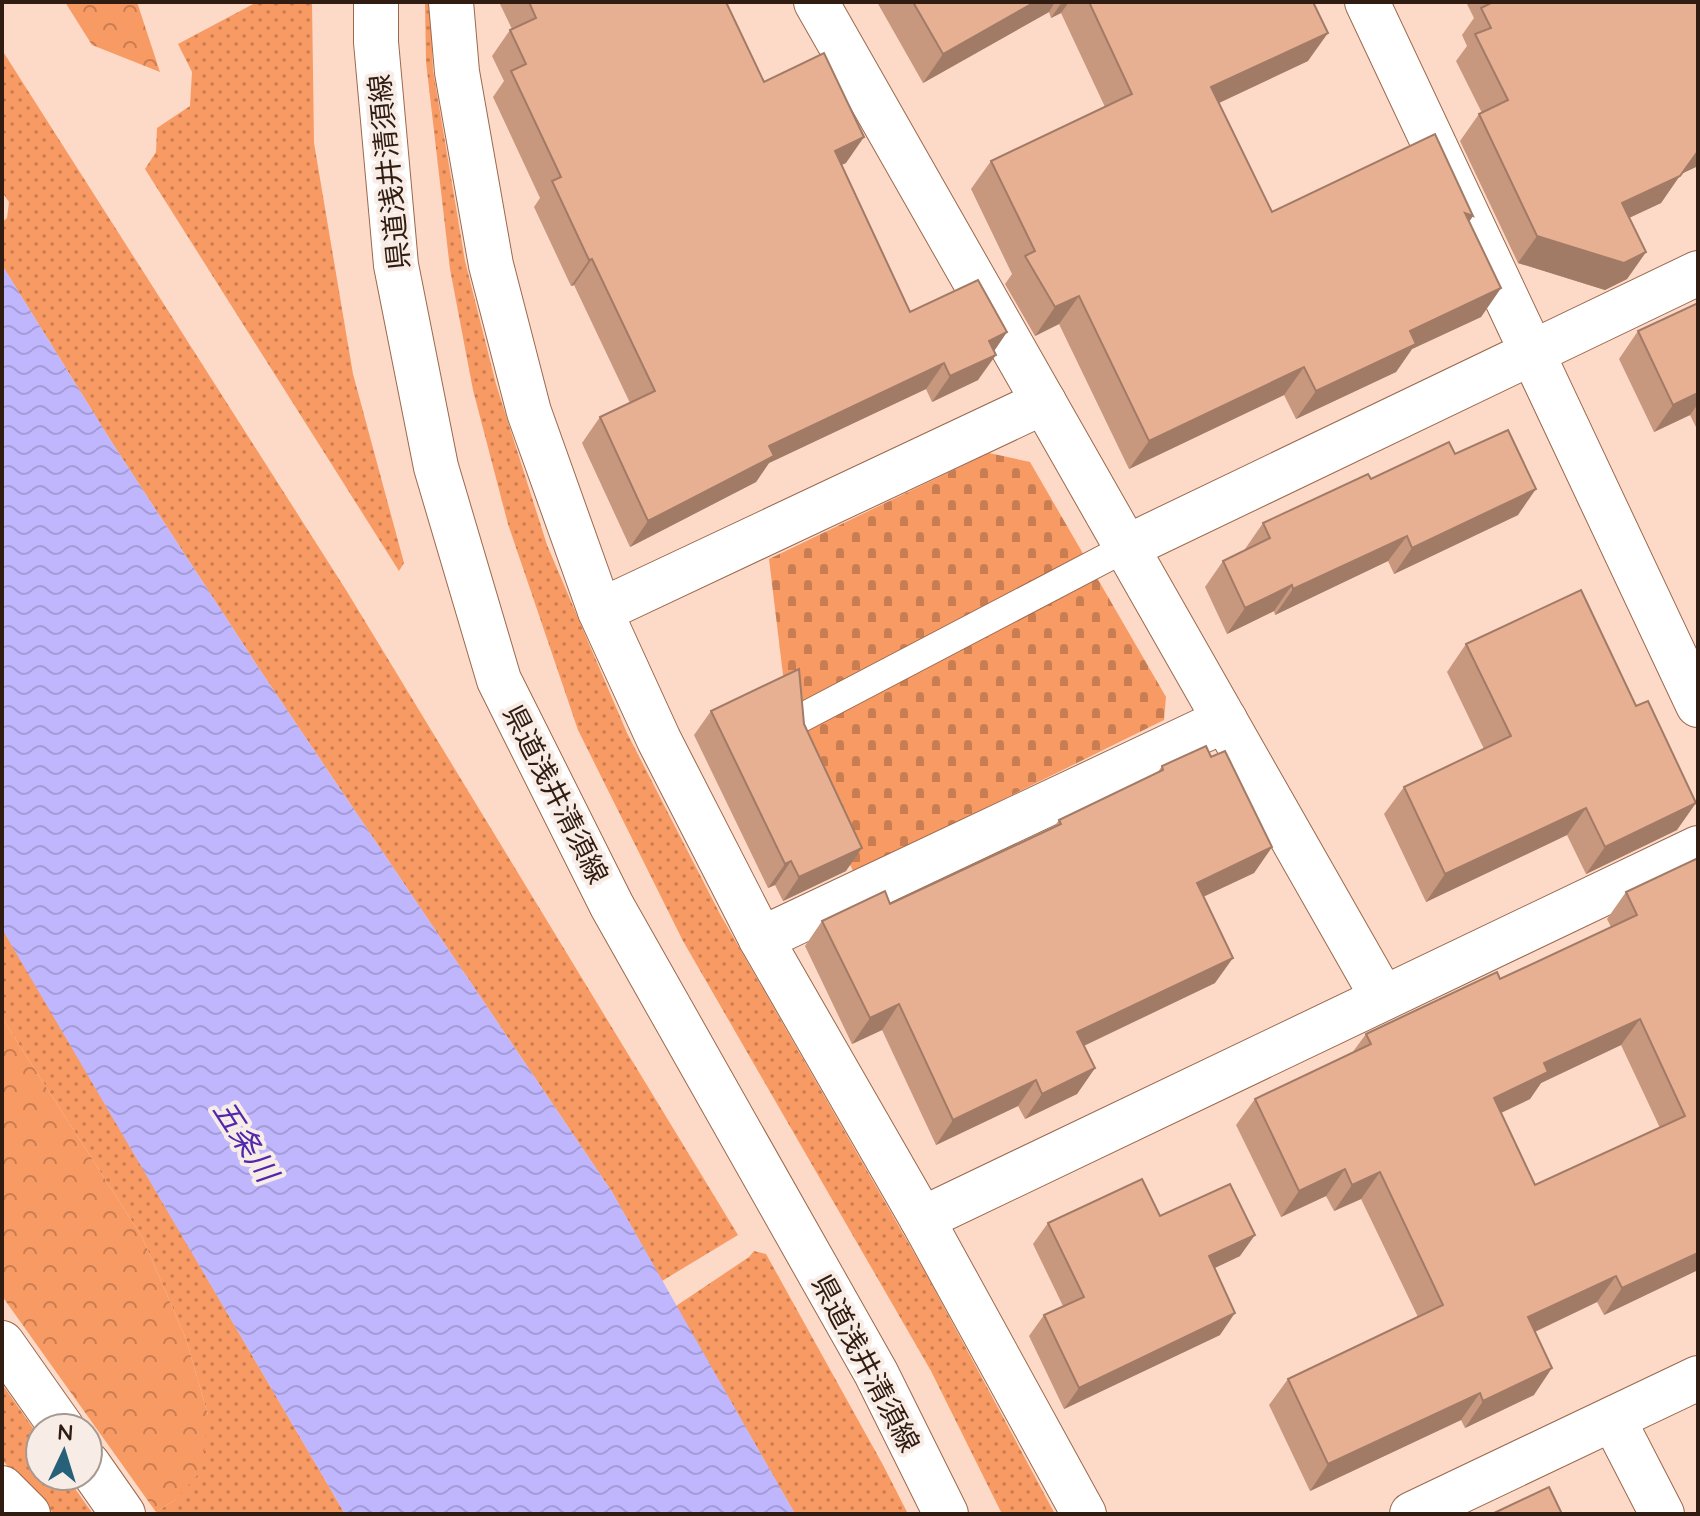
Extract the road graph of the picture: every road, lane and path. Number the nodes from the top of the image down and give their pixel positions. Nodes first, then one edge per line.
1 (376, 2) edge
2 (451, 2) edge
3 (816, 2) edge
4 (1367, 2) edge
5 (1698, 273) edge
6 (1533, 353) junction
7 (1044, 402) junction
8 (1127, 547) junction
9 (600, 611) junction
10 (1698, 705) edge
11 (801, 718) edge
12 (1225, 720) junction
13 (1698, 848) edge
14 (761, 939) junction
15 (1383, 998) junction
16 (922, 1219) junction
17 (2, 1343) edge
18 (1698, 1378) edge
19 (51, 1412) edge
20 (1613, 1419) junction
21 (104, 1487) edge
22 (2, 1488) edge
23 (28, 1514) edge
24 (123, 1514) edge
25 (946, 1514) edge
26 (1084, 1514) edge
27 (1412, 1514) edge
28 (1662, 1514) edge

1 - 25 street, 県道浅井清須線
2 - 9 street
3 - 7 street
4 - 6 street
5 - 6 street
6 - 8 street
6 - 10 street
7 - 8 street
7 - 9 street
8 - 11 lane
8 - 12 street
9 - 14 street
12 - 14 street
12 - 15 street
13 - 15 street
14 - 16 street
15 - 16 street
16 - 26 street
17 - 19 street
18 - 20 street
20 - 27 street
20 - 28 street
21 - 24 street
22 - 23 street

